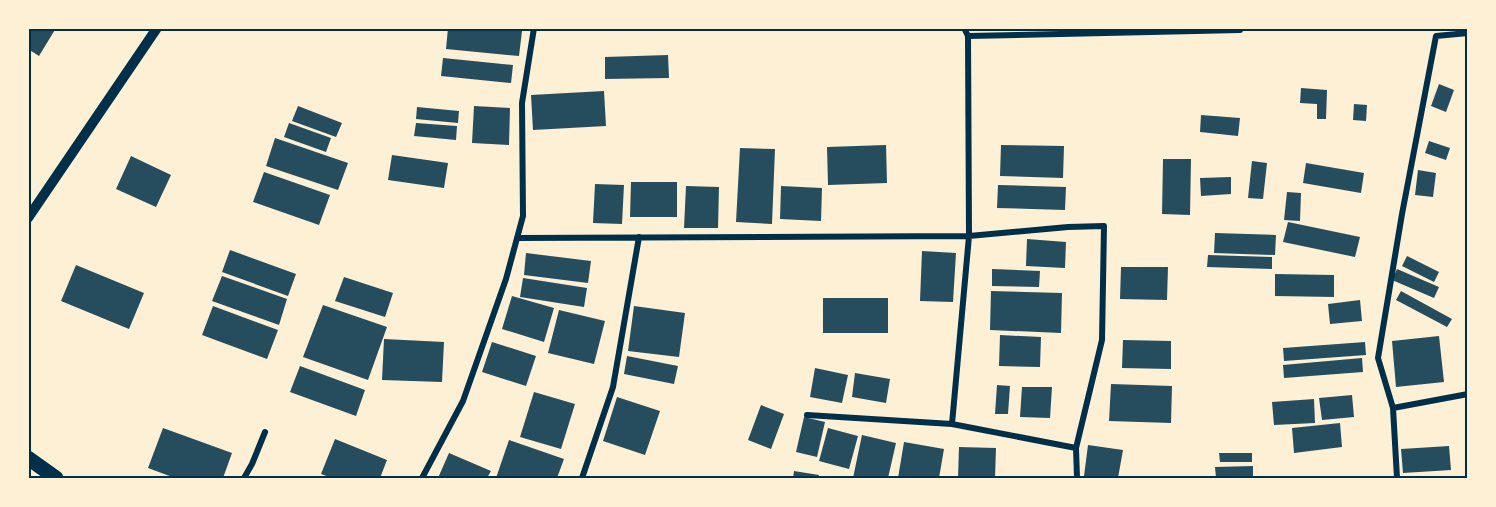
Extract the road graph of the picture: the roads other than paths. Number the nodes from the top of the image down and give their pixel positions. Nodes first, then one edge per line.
1 (157, 28) edge
2 (534, 28) edge
3 (963, 28) edge
4 (1240, 30) dead end
5 (1467, 33) edge
6 (968, 36) junction
7 (28, 218) edge
8 (969, 236) junction
9 (639, 237) junction
10 (517, 238) junction
11 (1467, 394) edge
12 (1393, 408) junction
13 (807, 415) dead end
14 (952, 424) junction
15 (265, 432) dead end
16 (1076, 448) junction
17 (28, 458) edge
18 (56, 478) edge
19 (244, 478) edge
20 (422, 478) edge
21 (582, 478) edge
22 (1077, 478) edge
23 (1397, 478) edge

1 - 7 street
2 - 10 street
3 - 6 street
4 - 6 street
5 - 12 street
6 - 8 street
8 - 9 street
8 - 14 street
8 - 16 street
9 - 10 street
9 - 21 street
10 - 20 street
11 - 12 street
12 - 23 street
13 - 14 street
14 - 16 street
15 - 19 street
16 - 22 street
17 - 18 main road

